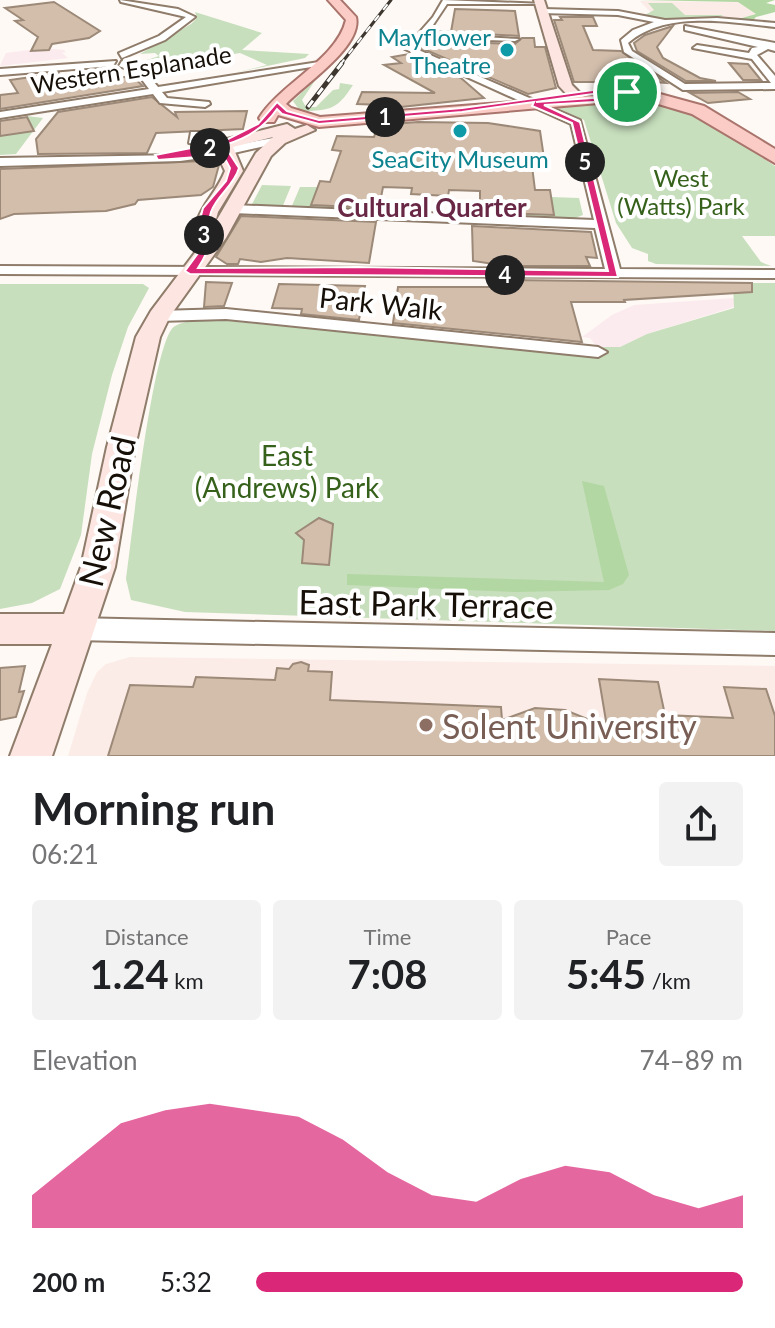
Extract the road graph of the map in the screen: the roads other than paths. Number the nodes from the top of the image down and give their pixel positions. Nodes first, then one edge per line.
1 (322, 0) edge
2 (334, 0) edge
3 (119, 1) edge
4 (138, 1) edge
5 (445, 1) edge
6 (541, 5) edge
7 (666, 23) junction
8 (775, 25) edge
9 (420, 36) junction
10 (515, 39) dead end
11 (772, 46) edge
12 (705, 47) dead end
13 (756, 57) junction
14 (137, 59) junction
15 (117, 60) junction
16 (304, 69) junction
17 (0, 74) edge
18 (774, 84) edge
19 (155, 91) junction
20 (576, 96) junction
21 (530, 102) junction
22 (198, 103) dead end
23 (0, 115) edge
24 (290, 123) junction
25 (230, 149) junction
26 (775, 157) edge
27 (0, 162) edge
28 (255, 166) junction
29 (233, 209) junction
30 (601, 224) junction
31 (206, 249) junction
32 (0, 270) edge
33 (190, 271) junction
34 (775, 274) edge
35 (614, 275) junction
36 (159, 316) junction
37 (598, 352) dead end
38 (0, 629) edge
39 (75, 629) junction
40 (775, 644) edge
41 (31, 756) edge

1 - 16 main road
2 - 16 main road
3 - 4 street
4 - 14 street
5 - 6 street
5 - 9 street
6 - 7 street
6 - 20 street
7 - 8 street
7 - 11 street
7 - 18 street
9 - 10 street
9 - 21 street
11 - 13 street
12 - 13 street
13 - 18 street
14 - 15 street
14 - 15 street
14 - 19 street
15 - 17 street
16 - 19 street, Western Esplanade
16 - 24 main road
19 - 22 street
19 - 23 street, Western Esplanade
20 - 21 main road
20 - 26 main road
21 - 24 main road
21 - 30 street
24 - 25 street
24 - 28 street, New Road
25 - 27 street
25 - 28 street
25 - 31 street
28 - 29 street, New Road
29 - 30 street
29 - 31 street, New Road
30 - 35 street
31 - 33 street, New Road
32 - 33 street
33 - 35 street
33 - 36 street, New Road
34 - 35 street
36 - 37 street, Park Walk
36 - 39 street, New Road
38 - 39 street
39 - 40 street, East Park Terrace
39 - 41 street, New Road

